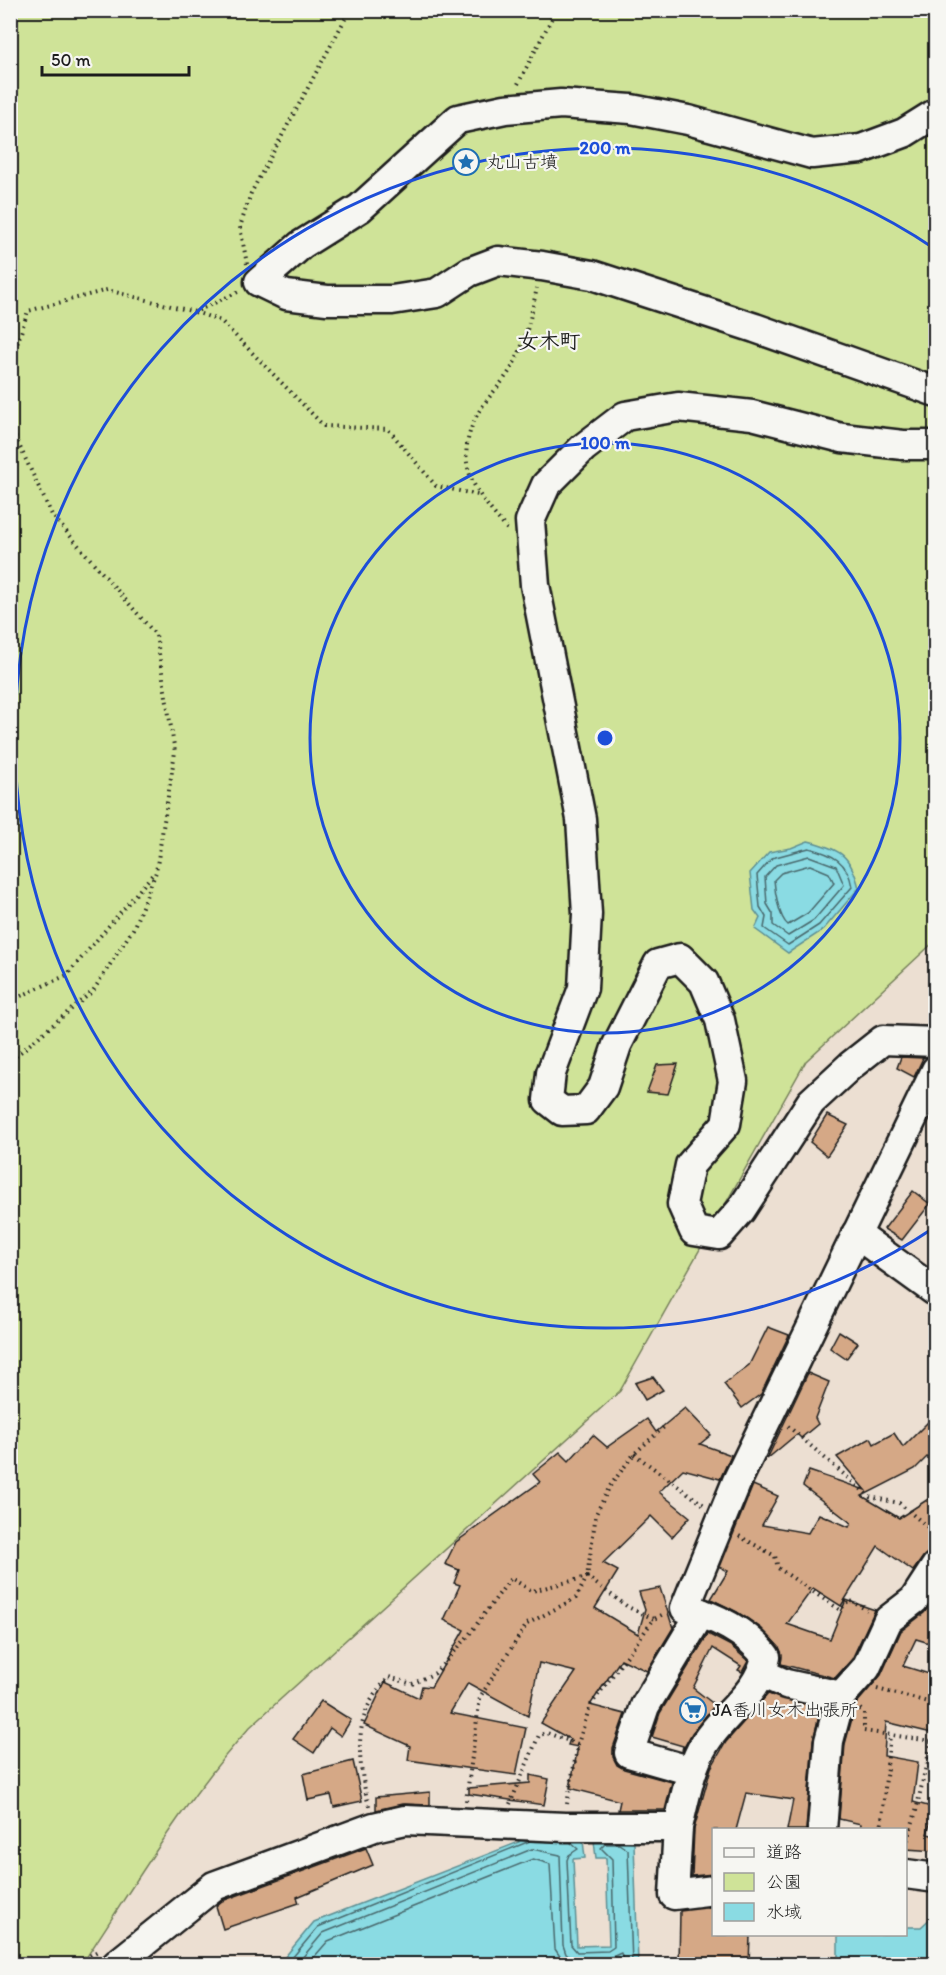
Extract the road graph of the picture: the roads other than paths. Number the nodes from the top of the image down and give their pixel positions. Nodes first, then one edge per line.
1 (936, 113) edge
2 (936, 392) edge
3 (936, 445) edge
4 (936, 1042) edge
5 (936, 1070) edge
6 (856, 1234) junction
7 (936, 1292) edge
8 (936, 1566) edge
9 (693, 1610) junction
10 (763, 1674) junction
11 (847, 1689) junction
12 (692, 1771) junction
13 (678, 1827) junction
14 (822, 1828) edge
15 (907, 1874) edge
16 (936, 1878) edge
17 (712, 1890) edge
18 (117, 1965) edge

1 - 2 street
3 - 4 street
5 - 6 street
6 - 7 street
6 - 9 street
8 - 11 street
9 - 10 street
9 - 12 street
10 - 11 street
10 - 12 street
11 - 14 street
12 - 13 street
13 - 17 street
13 - 18 street
15 - 16 street

